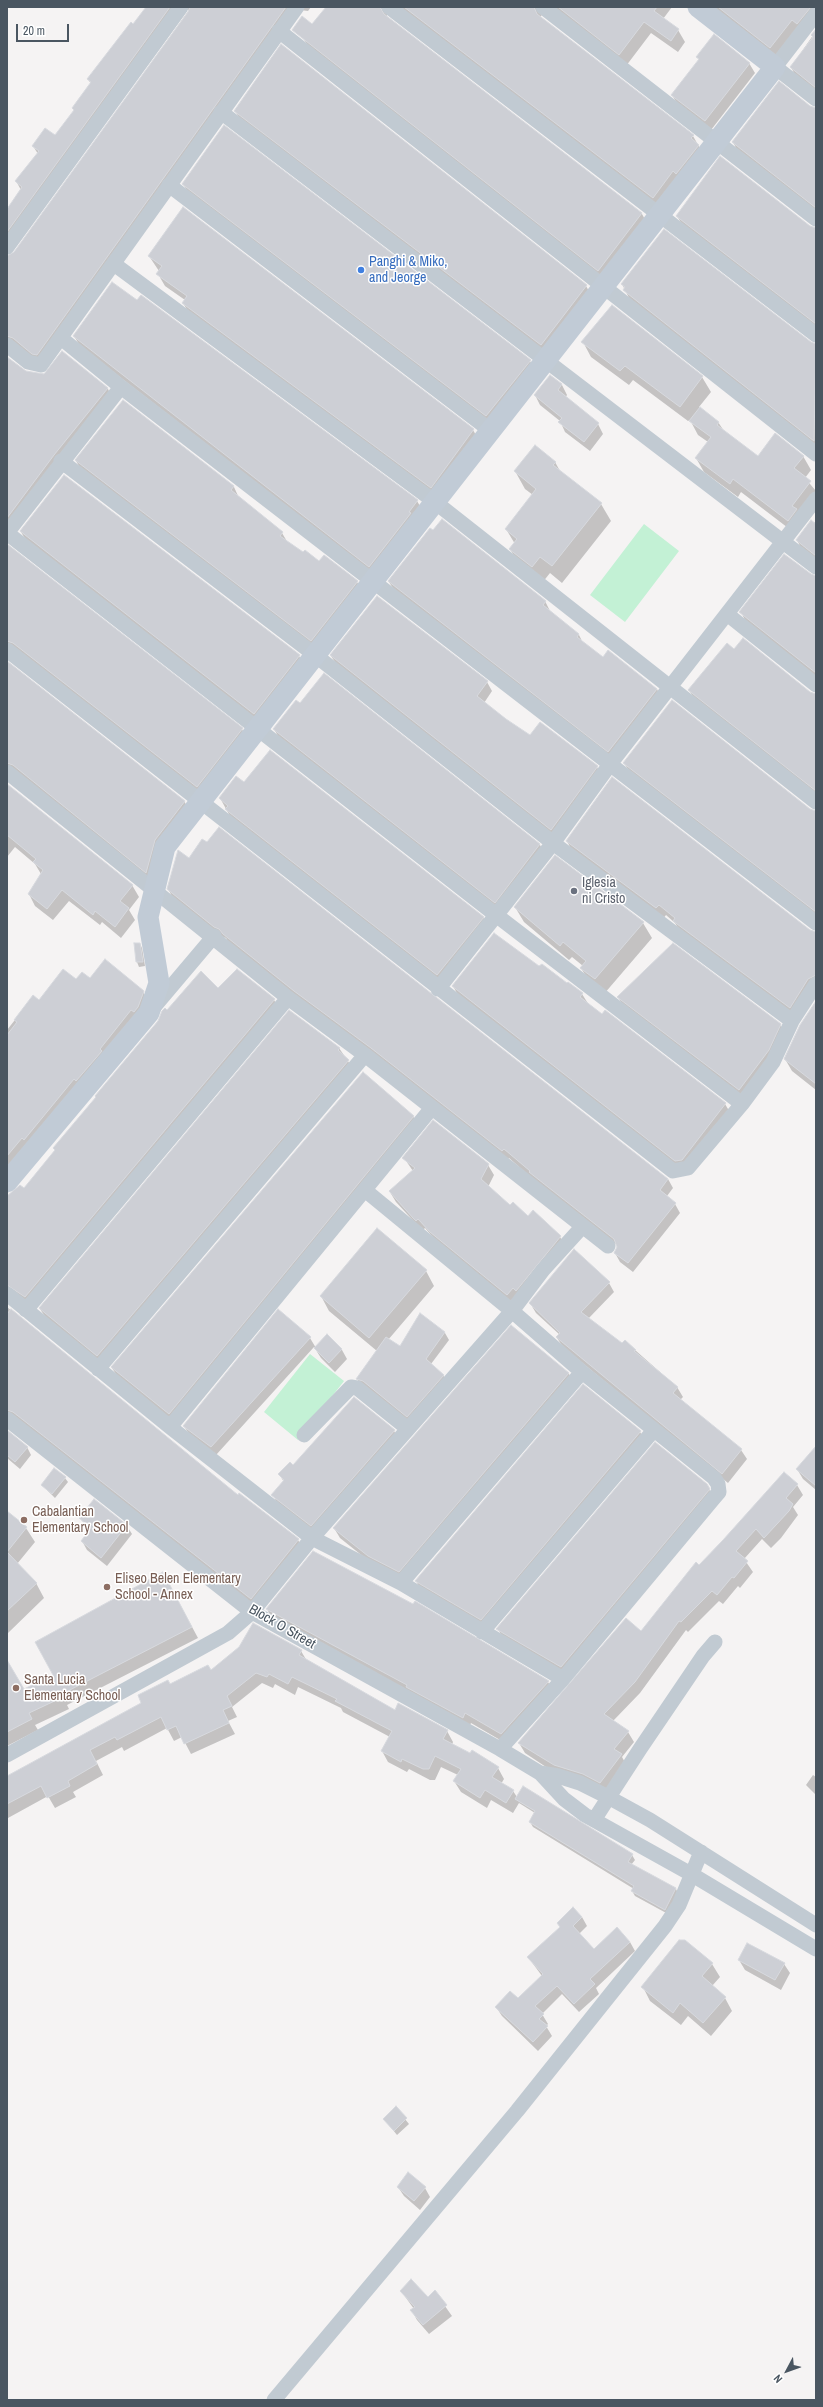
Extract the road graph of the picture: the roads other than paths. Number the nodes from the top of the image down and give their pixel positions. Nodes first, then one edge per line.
1 (181, 7) edge
2 (297, 7) edge
3 (389, 7) edge
4 (543, 7) edge
5 (698, 7) edge
6 (816, 14) edge
7 (279, 32) junction
8 (774, 67) junction
9 (816, 100) edge
10 (222, 112) junction
11 (717, 142) junction
12 (170, 185) junction
13 (659, 215) junction
14 (816, 219) edge
15 (7, 248) edge
16 (114, 264) junction
17 (604, 286) junction
18 (816, 335) edge
19 (61, 338) junction
20 (7, 345) edge
21 (546, 360) junction
22 (121, 387) junction
23 (491, 430) junction
24 (816, 454) edge
25 (62, 461) junction
26 (816, 499) edge
27 (435, 502) junction
28 (7, 533) edge
29 (783, 541) junction
30 (816, 567) edge
31 (373, 581) junction
32 (727, 614) junction
33 (7, 650) edge
34 (316, 655) junction
35 (816, 685) edge
36 (670, 687) junction
37 (258, 728) junction
38 (612, 763) junction
39 (7, 772) edge
40 (201, 802) junction
41 (816, 802) edge
42 (552, 843) junction
43 (153, 890) junction
44 (496, 915) junction
45 (816, 923) edge
46 (214, 936) junction
47 (816, 984) edge
48 (438, 989) junction
49 (288, 998) junction
50 (149, 1013) junction
51 (792, 1021) junction
52 (365, 1055) junction
53 (742, 1104) junction
54 (431, 1109) junction
55 (7, 1182) edge
56 (366, 1191) junction
57 (582, 1227) junction
58 (608, 1246) dead end
59 (7, 1294) edge
60 (26, 1310) junction
61 (512, 1311) junction
62 (98, 1369) junction
63 (582, 1372) junction
64 (7, 1419) edge
65 (170, 1427) junction
66 (408, 1429) junction
67 (654, 1430) junction
68 (304, 1435) dead end
69 (312, 1538) junction
70 (401, 1583) junction
71 (252, 1612) junction
72 (482, 1632) junction
73 (715, 1642) dead end
74 (563, 1680) junction
75 (500, 1749) junction
76 (7, 1755) edge
77 (540, 1773) junction
78 (608, 1797) junction
79 (594, 1820) junction
80 (701, 1852) junction
81 (691, 1874) junction
82 (816, 1925) edge
83 (816, 1949) edge
84 (274, 2400) edge

1 - 15 street
2 - 7 street
3 - 13 street
4 - 11 street
5 - 8 street
6 - 8 street
7 - 10 street
7 - 17 street
8 - 9 street
8 - 11 street
10 - 12 street
10 - 21 street
11 - 13 street
11 - 14 street
12 - 16 street
12 - 23 street
13 - 17 street
13 - 18 street
16 - 19 street
16 - 27 street
17 - 21 street
17 - 24 street
19 - 20 street
19 - 22 street
21 - 23 street
21 - 29 street
22 - 25 street
22 - 31 street
23 - 27 street
25 - 28 street
25 - 34 street
26 - 29 street
27 - 31 street
27 - 36 street
28 - 37 street
29 - 30 street
29 - 32 street
31 - 34 street
31 - 38 street
32 - 35 street
32 - 36 street
33 - 40 street
34 - 37 street
34 - 42 street
36 - 38 street
36 - 41 street
37 - 40 street
37 - 44 street
38 - 42 street
38 - 45 street
39 - 43 street
40 - 43 street
40 - 48 street
42 - 44 street
42 - 51 street
43 - 46 street
43 - 50 street
44 - 48 street
44 - 53 street
46 - 49 street
46 - 50 street
47 - 51 street
48 - 53 street
49 - 52 street
49 - 60 street
50 - 55 street
51 - 53 street
52 - 54 street
52 - 62 street
54 - 56 street
54 - 57 street
56 - 61 street
56 - 65 street
57 - 58 street
57 - 61 street
59 - 60 street
60 - 62 street
61 - 63 street
61 - 66 street
62 - 65 street
63 - 67 street
63 - 70 street
64 - 71 street, Block O Street
65 - 69 street
66 - 68 street
66 - 69 street
67 - 72 street
67 - 74 street
69 - 70 street
69 - 71 street
70 - 72 street
71 - 75 street, Block O Street
71 - 76 street
72 - 74 street
73 - 78 street
74 - 75 street
75 - 77 street, Block O Street
77 - 78 street
77 - 79 street
78 - 79 street
78 - 80 street
79 - 81 street
80 - 81 street
80 - 82 street
81 - 83 street
81 - 84 street

